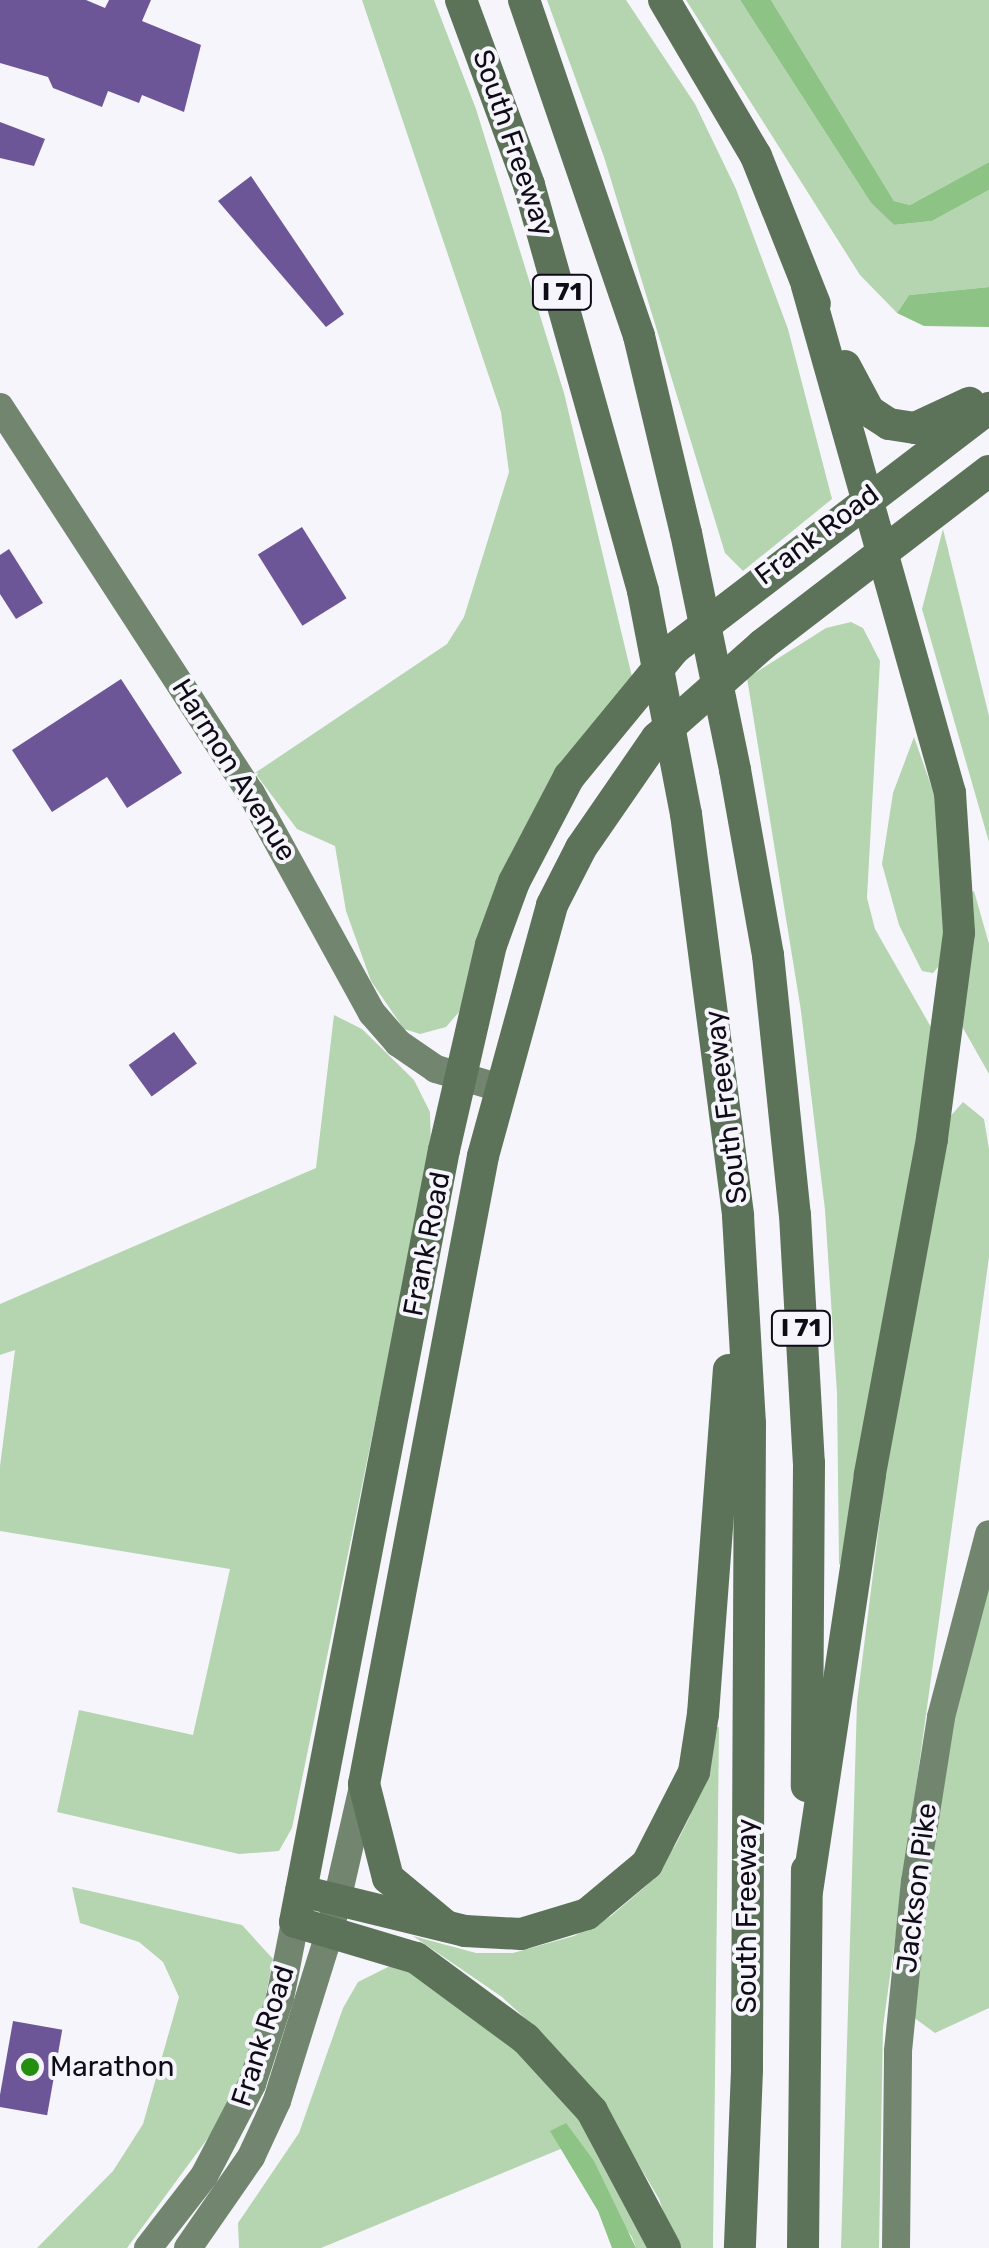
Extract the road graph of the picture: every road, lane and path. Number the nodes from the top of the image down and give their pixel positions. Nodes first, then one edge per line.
1 (461, 0) edge
2 (524, 0) edge
3 (664, 0) edge
4 (807, 286) junction
5 (989, 389) edge
6 (0, 406) edge
7 (989, 408) edge
8 (989, 471) edge
9 (868, 498) junction
10 (886, 549) junction
11 (460, 1080) junction
12 (500, 1088) junction
13 (738, 1216) junction
14 (989, 1534) edge
15 (364, 1784) junction
16 (807, 1890) junction
17 (298, 1906) junction
18 (334, 1916) junction
19 (446, 1926) junction
20 (148, 2248) edge
21 (188, 2248) edge
22 (664, 2248) edge
23 (740, 2248) edge
24 (803, 2248) edge
25 (896, 2248) edge

1 - 13 highway, South Freeway / I 71, bridge
2 - 16 highway, South Freeway / I 71, bridge
3 - 4 highway
4 - 5 highway
4 - 9 highway
6 - 11 main road, Harmon Avenue
7 - 9 highway, Frank Road
8 - 10 highway, Frank Road
9 - 10 highway
9 - 11 highway, Frank Road
10 - 12 highway, Frank Road
10 - 16 highway
11 - 12 main road, Harmon Avenue
11 - 17 highway, Frank Road
12 - 15 highway, Frank Road
13 - 19 highway
13 - 23 highway, South Freeway / I 71
14 - 25 main road, Jackson Pike
15 - 18 main road, Frank Road
15 - 19 highway
16 - 24 highway, South Freeway / I 71
17 - 18 highway
17 - 20 main road, Frank Road
18 - 19 highway
18 - 21 main road, Frank Road
18 - 22 highway

